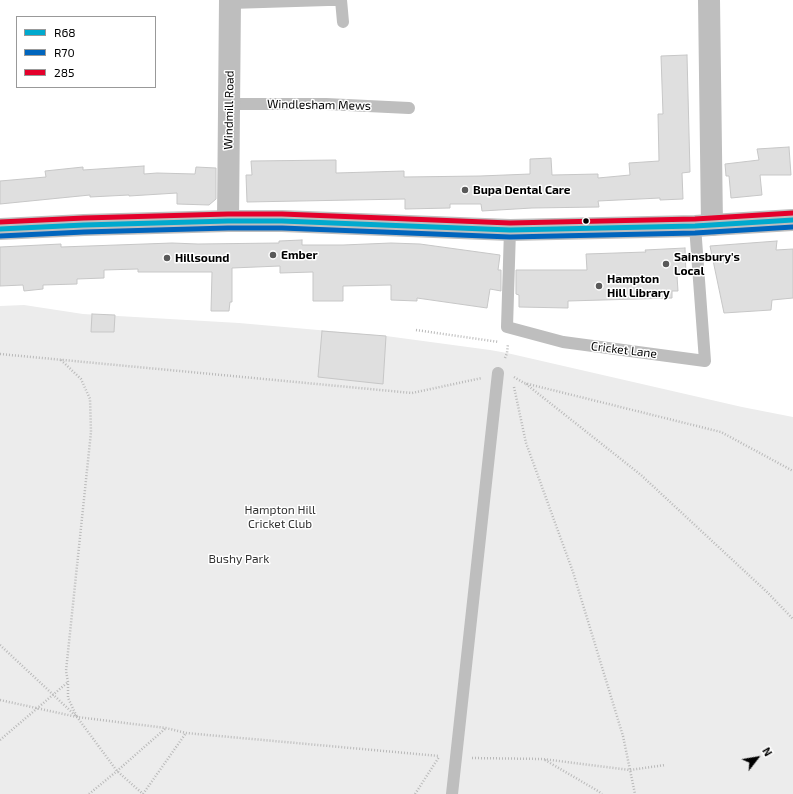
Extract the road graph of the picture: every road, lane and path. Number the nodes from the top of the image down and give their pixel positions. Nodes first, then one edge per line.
1 (328, 0) edge
2 (709, 0) edge
3 (230, 2) edge
4 (343, 22) dead end
5 (228, 104) junction
6 (410, 108) dead end
7 (793, 220) edge
8 (228, 221) junction
9 (704, 226) junction
10 (0, 229) edge
11 (510, 230) junction
12 (507, 327) junction
13 (416, 330) dead end
14 (508, 343) junction
15 (0, 354) edge
16 (61, 360) junction
17 (498, 373) junction
18 (524, 383) junction
19 (793, 471) edge
20 (793, 619) edge
21 (0, 645) edge
22 (68, 682) junction
23 (54, 695) junction
24 (0, 700) edge
25 (37, 709) junction
26 (77, 717) junction
27 (166, 728) junction
28 (186, 733) junction
29 (0, 740) edge
30 (439, 756) junction
31 (456, 758) junction
32 (543, 759) junction
33 (665, 765) dead end
34 (630, 770) junction
35 (117, 771) junction
36 (90, 794) edge
37 (143, 794) edge
38 (415, 794) edge
39 (452, 794) edge
40 (602, 794) edge
41 (635, 794) edge

1 - 3 lane
1 - 4 lane
2 - 9 main road
3 - 5 main road, Windmill Road
5 - 6 lane, Windlesham Mews
5 - 8 main road, Windmill Road
7 - 9 main road
8 - 10 main road
8 - 11 main road
9 - 11 main road
9 - 12 lane, Cricket Lane
11 - 12 lane
12 - 14 path
13 - 14 path
14 - 17 path
15 - 16 path
16 - 17 path
16 - 22 path
17 - 31 lane
18 - 19 path
18 - 20 path
18 - 34 path
21 - 23 path
22 - 23 path
22 - 26 path
23 - 25 path
23 - 26 path
24 - 25 path
25 - 26 path
25 - 29 path
26 - 27 path
26 - 35 path
27 - 28 path
27 - 35 path
28 - 30 path
28 - 37 path
30 - 31 path
30 - 38 path
31 - 32 path
31 - 39 lane
32 - 34 path
32 - 40 path
33 - 34 path
34 - 41 path
35 - 36 path
35 - 37 path

